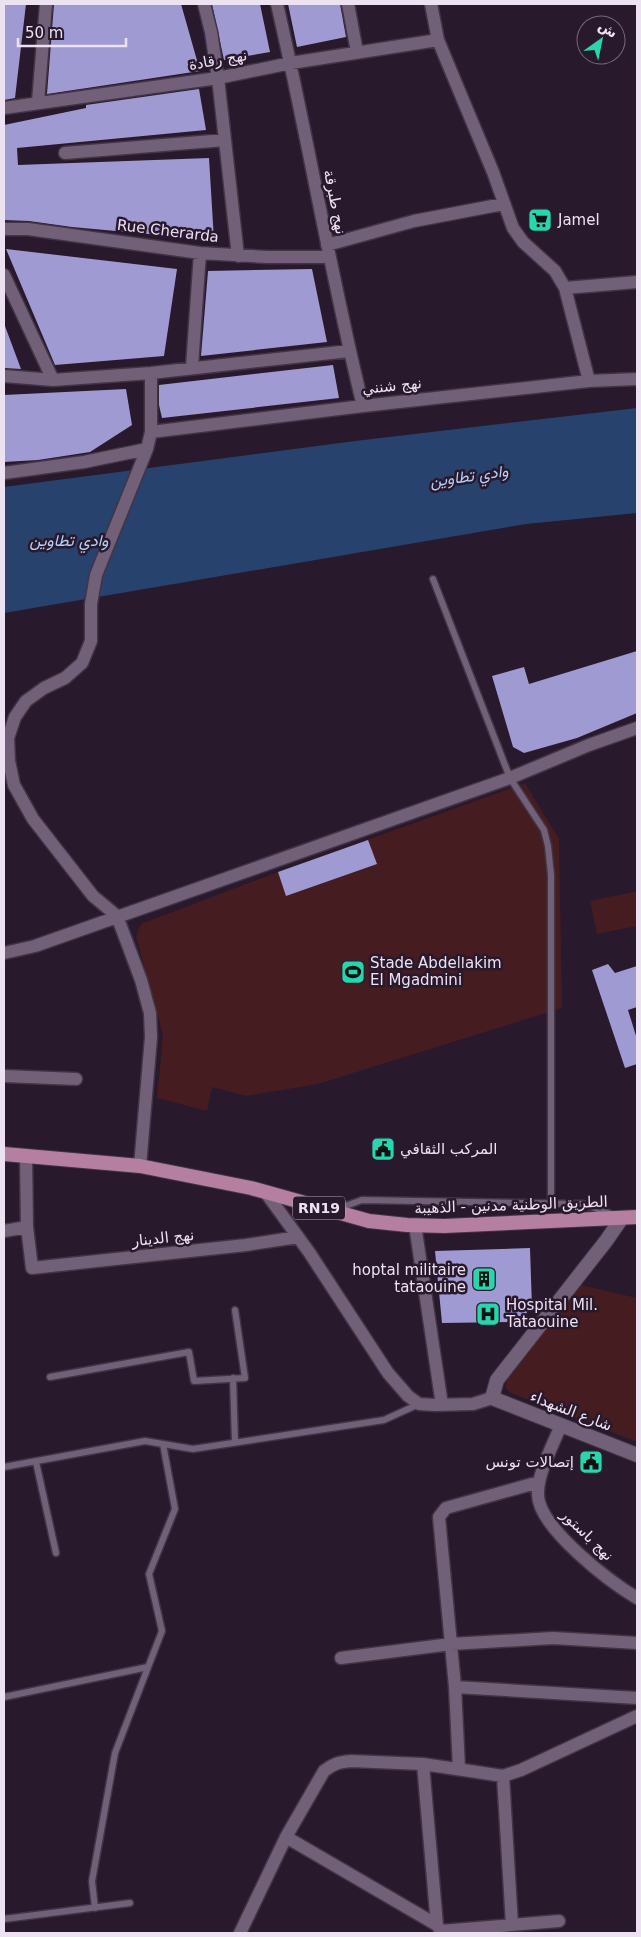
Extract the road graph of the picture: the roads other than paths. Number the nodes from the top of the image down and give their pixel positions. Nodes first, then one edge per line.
1 (46, 4) edge
2 (204, 4) edge
3 (278, 4) edge
4 (348, 4) edge
5 (430, 4) edge
6 (438, 40) junction
7 (357, 52) junction
8 (291, 63) junction
9 (218, 78) junction
10 (38, 102) junction
11 (4, 108) edge
12 (225, 140) junction
13 (65, 152) dead end
14 (503, 204) junction
15 (4, 229) edge
16 (328, 251) junction
17 (200, 253) junction
18 (238, 256) junction
19 (4, 275) edge
20 (637, 282) edge
21 (565, 288) junction
22 (349, 351) junction
23 (192, 367) junction
24 (151, 373) junction
25 (4, 376) edge
26 (637, 379) edge
27 (53, 380) junction
28 (589, 381) junction
29 (363, 406) junction
30 (151, 432) junction
31 (147, 449) junction
32 (4, 473) edge
33 (433, 579) dead end
34 (637, 728) edge
35 (510, 778) junction
36 (117, 916) junction
37 (4, 954) edge
38 (4, 1076) edge
39 (76, 1079) dead end
40 (4, 1154) edge
41 (26, 1156) junction
42 (140, 1166) junction
43 (266, 1192) junction
44 (551, 1203) junction
45 (331, 1211) junction
46 (637, 1217) edge
47 (622, 1218) junction
48 (415, 1225) junction
49 (27, 1227) junction
50 (4, 1231) edge
51 (298, 1238) junction
52 (235, 1310) dead end
53 (50, 1378) dead end
54 (233, 1378) junction
55 (492, 1398) junction
56 (419, 1404) junction
57 (442, 1405) junction
58 (561, 1425) junction
59 (234, 1442) junction
60 (163, 1444) junction
61 (637, 1455) edge
62 (36, 1462) junction
63 (4, 1467) edge
64 (539, 1482) junction
65 (56, 1553) dead end
66 (637, 1598) edge
67 (637, 1643) edge
68 (451, 1644) junction
69 (340, 1658) dead end
70 (148, 1667) junction
71 (455, 1688) junction
72 (4, 1696) edge
73 (637, 1698) edge
74 (637, 1716) edge
75 (424, 1764) junction
76 (459, 1768) junction
77 (503, 1776) junction
78 (286, 1837) junction
79 (130, 1903) dead end
80 (95, 1908) junction
81 (4, 1919) edge
82 (559, 1921) dead end
83 (512, 1925) junction
84 (438, 1930) edge
85 (240, 1933) edge

1 - 10 street
2 - 9 street
3 - 8 street, نهج طبرقة
4 - 7 street
5 - 6 street
6 - 7 street, نهج رقادة
6 - 14 street
7 - 8 street, نهج رقادة
8 - 9 street, نهج رقادة
8 - 16 street, نهج طبرقة
9 - 10 street, نهج رقادة
9 - 12 street
10 - 11 street, نهج رقادة
12 - 13 street
12 - 18 street
14 - 16 street, Rue Cherarda
14 - 21 street
15 - 17 street, Rue Cherarda
16 - 18 street, Rue Cherarda
16 - 22 street, نهج طبرقة
17 - 18 street, Rue Cherarda
17 - 23 street
19 - 27 street
20 - 21 street
21 - 28 street
22 - 23 street
22 - 29 street, نهج طبرقة
23 - 24 street
24 - 27 street
24 - 30 street
25 - 27 street
26 - 28 street, نهج شنني
28 - 29 street, نهج شنني
29 - 30 street, نهج شنني
30 - 31 street
31 - 32 street
31 - 36 street
33 - 35 lane
34 - 35 street
35 - 36 street
35 - 44 lane
36 - 37 street
36 - 42 street
38 - 39 street
40 - 41 main road, الطريق الوطنية مدنين - الذهيبة / RN19
41 - 42 main road, الطريق الوطنية مدنين - الذهيبة / RN19
41 - 49 street
42 - 43 main road, الطريق الوطنية مدنين - الذهيبة / RN19
43 - 45 main road, الطريق الوطنية مدنين - الذهيبة / RN19
43 - 51 street
44 - 45 lane
44 - 47 lane
45 - 48 main road, الطريق الوطنية مدنين - الذهيبة / RN19
46 - 47 main road, الطريق الوطنية مدنين - الذهيبة / RN19
47 - 48 main road, الطريق الوطنية مدنين - الذهيبة / RN19
47 - 55 main road
48 - 57 street
49 - 50 street
49 - 51 street, نهج الدينار
51 - 56 street
52 - 54 lane
53 - 54 lane
54 - 59 lane
55 - 57 street
55 - 58 main road, شارع الشهداء
56 - 57 street
56 - 59 lane
58 - 61 main road, شارع الشهداء
58 - 64 street, نهج باستور
59 - 60 lane
60 - 62 lane
60 - 70 lane
62 - 63 lane
62 - 65 lane
64 - 66 street, نهج باستور
64 - 68 street
67 - 68 street
68 - 69 street
68 - 71 street
70 - 72 lane
70 - 80 lane
71 - 73 street
71 - 76 street
74 - 77 street
75 - 76 street
75 - 78 street
75 - 84 street
76 - 77 street
77 - 83 street
78 - 84 street
78 - 85 street
79 - 80 lane
80 - 81 lane
82 - 83 street
83 - 84 street

